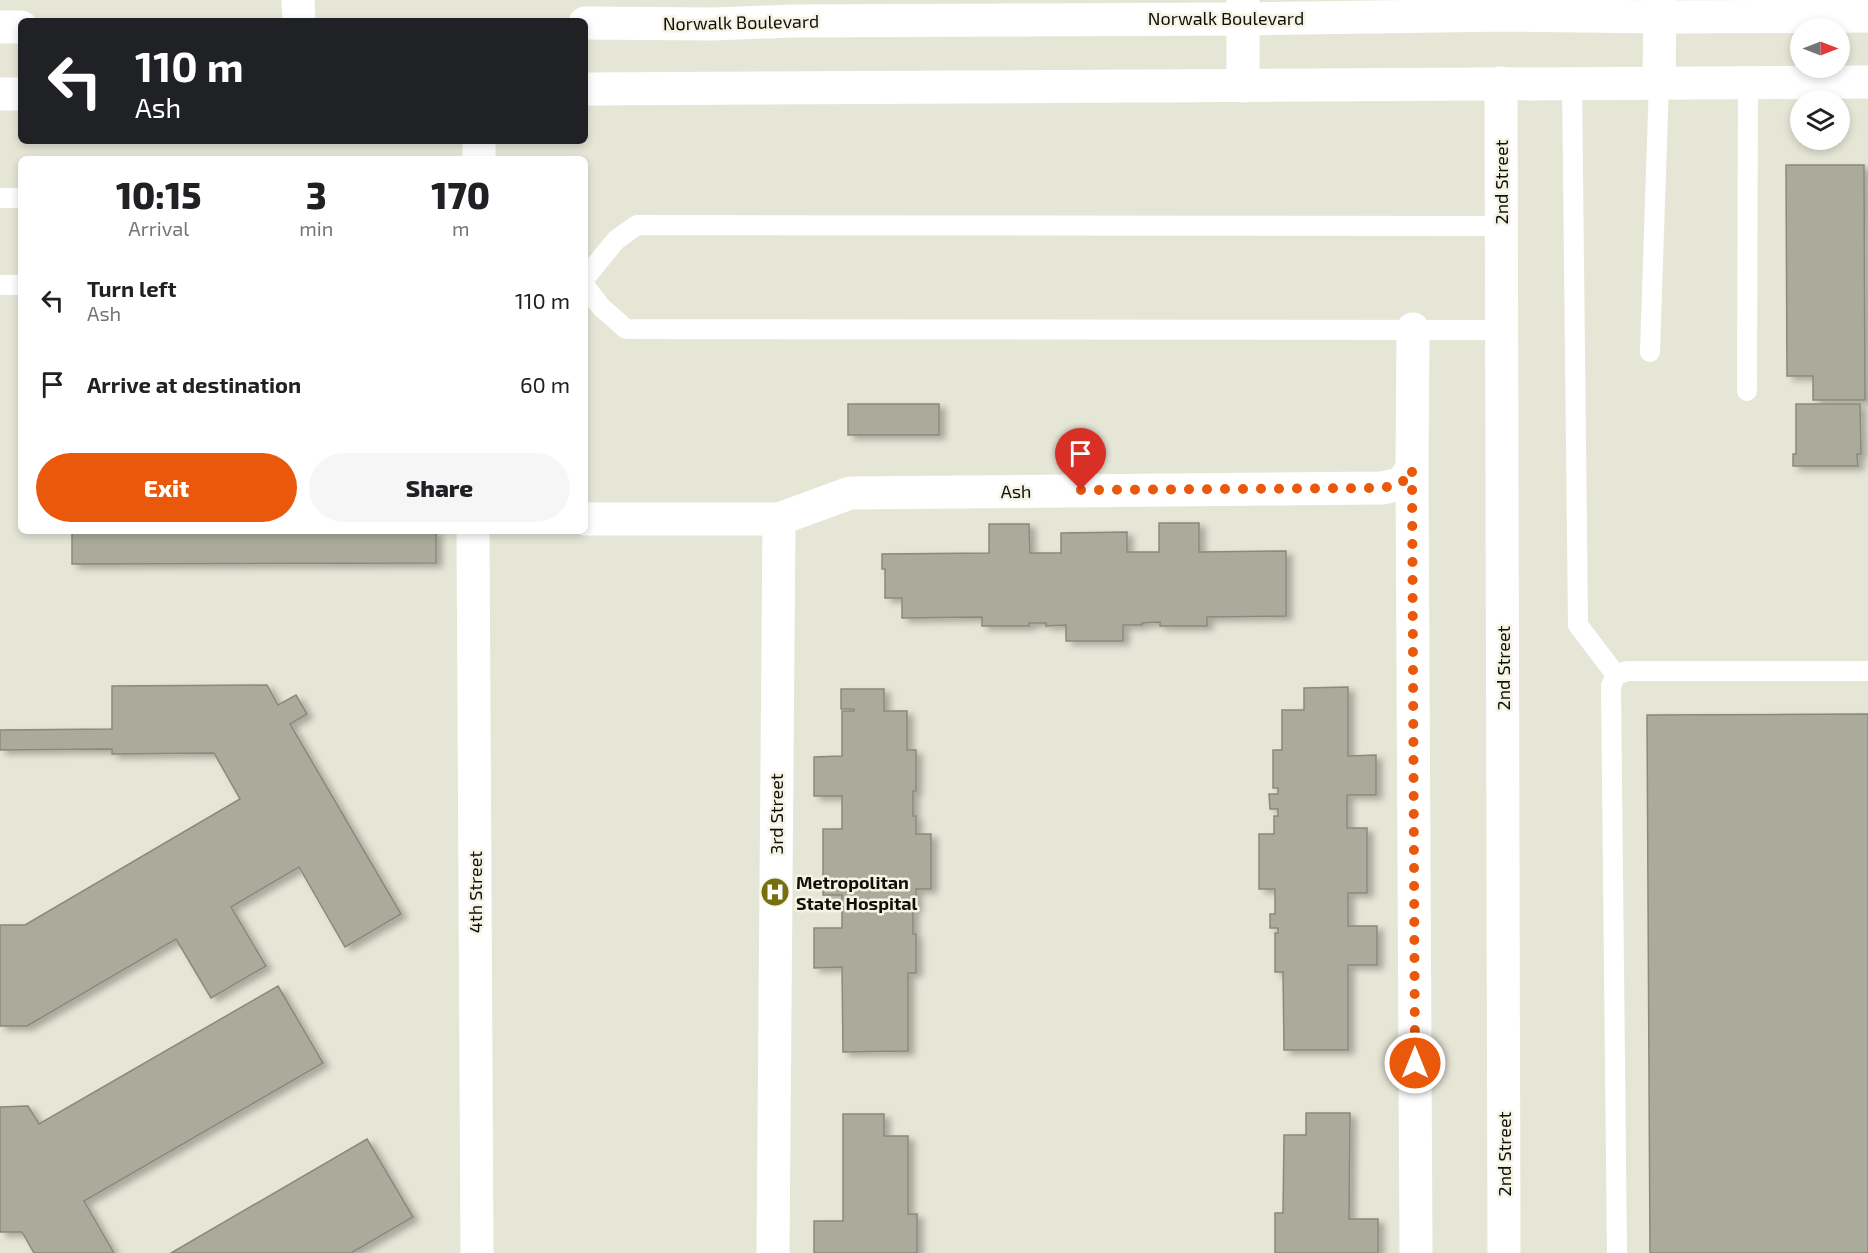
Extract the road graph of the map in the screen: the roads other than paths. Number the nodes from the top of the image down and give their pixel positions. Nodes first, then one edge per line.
1 (298, 0) edge
2 (1244, 9) edge
3 (1660, 9) edge
4 (793, 10) edge
5 (1868, 16) edge
6 (299, 18) edge
7 (588, 23) edge
8 (0, 27) edge
9 (18, 27) edge
10 (1572, 82) junction
11 (1659, 82) junction
12 (1748, 82) junction
13 (1868, 82) edge
14 (1501, 83) junction
15 (1243, 86) junction
16 (588, 89) edge
17 (0, 94) edge
18 (18, 94) edge
19 (0, 198) edge
20 (18, 198) edge
21 (1501, 226) junction
22 (588, 274) edge
23 (0, 285) edge
24 (18, 285) edge
25 (588, 290) edge
26 (1413, 329) junction
27 (1503, 330) junction
28 (1650, 352) dead end
29 (1747, 392) dead end
30 (1412, 469) junction
31 (588, 519) edge
32 (779, 519) junction
33 (473, 534) edge
34 (1868, 671) edge
35 (1616, 675) junction
36 (477, 1253) edge
37 (773, 1253) edge
38 (1416, 1253) edge
39 (1504, 1253) edge
40 (1617, 1253) edge

1 - 6 street
2 - 3 street, Norwalk Boulevard
2 - 4 street, Norwalk Boulevard
2 - 15 street
3 - 5 street, Norwalk Boulevard
3 - 11 street
4 - 7 street, Norwalk Boulevard
8 - 9 street
10 - 11 street
10 - 14 street
10 - 35 lane
11 - 12 street
11 - 28 lane
12 - 13 street
12 - 29 lane
14 - 15 street
14 - 21 street, 2nd Street
15 - 16 street
17 - 18 street
19 - 20 lane
21 - 22 lane
21 - 27 street, 2nd Street
23 - 24 lane
25 - 26 lane
26 - 27 lane
26 - 30 street
27 - 39 street, 2nd Street
30 - 32 street, Ash
30 - 38 street
31 - 32 street, Ash
32 - 37 street, 3rd Street
33 - 36 street, 4th Street
34 - 35 lane
35 - 40 lane

